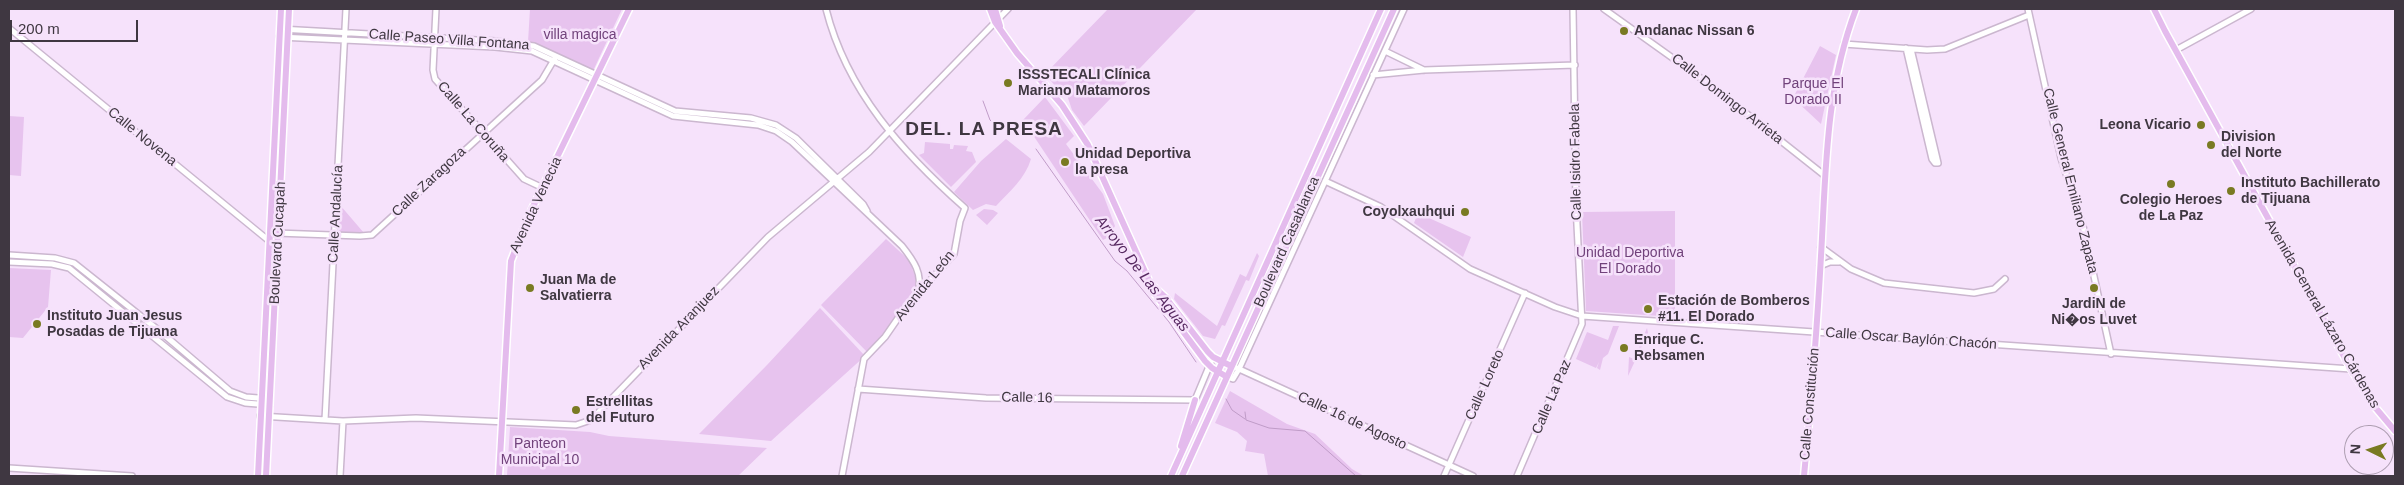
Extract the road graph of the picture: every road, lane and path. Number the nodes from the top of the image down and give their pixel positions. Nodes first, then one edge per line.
1 (281, 9) edge
2 (289, 9) edge
3 (346, 9) edge
4 (436, 9) edge
5 (629, 9) edge
6 (826, 9) edge
7 (990, 9) edge
8 (995, 9) edge
9 (1008, 9) edge
10 (1382, 9) edge
11 (1394, 9) edge
12 (1404, 9) edge
13 (1573, 9) edge
14 (1604, 9) edge
15 (1856, 9) edge
16 (2028, 9) edge
17 (2154, 9) edge
18 (2251, 9) edge
19 (2029, 15) junction
20 (997, 20) junction
21 (9, 28) edge
22 (280, 29) junction
23 (288, 29) junction
24 (345, 33) junction
25 (279, 36) junction
26 (288, 37) junction
27 (435, 38) junction
28 (344, 40) junction
29 (435, 44) junction
30 (1844, 44) junction
31 (1909, 48) junction
32 (2176, 50) junction
33 (1385, 51) junction
34 (555, 58) junction
35 (1575, 65) junction
36 (1424, 70) junction
37 (1373, 75) junction
38 (596, 78) junction
39 (889, 132) junction
40 (482, 134) junction
41 (1824, 175) junction
42 (835, 181) junction
43 (1325, 181) junction
44 (543, 188) junction
45 (268, 232) junction
46 (278, 233) junction
47 (335, 235) junction
48 (268, 240) junction
49 (278, 241) junction
50 (1821, 247) junction
51 (9, 256) edge
52 (9, 262) edge
53 (1840, 262) junction
54 (1820, 266) junction
55 (2005, 278) dead end
56 (1152, 285) junction
57 (918, 293) junction
58 (1525, 293) junction
59 (1582, 316) junction
60 (1816, 332) junction
61 (2111, 354) junction
62 (1213, 357) junction
63 (1222, 362) junction
64 (1209, 365) junction
65 (1231, 366) junction
66 (1239, 369) junction
67 (2351, 369) junction
68 (1217, 372) junction
69 (1226, 377) junction
70 (858, 389) junction
71 (1195, 400) junction
72 (261, 401) junction
73 (270, 402) junction
74 (260, 416) junction
75 (270, 416) junction
76 (325, 420) junction
77 (343, 421) junction
78 (501, 422) junction
79 (2395, 431) edge
80 (1179, 458) junction
81 (1449, 466) junction
82 (9, 468) edge
83 (132, 476) edge
84 (258, 476) edge
85 (266, 476) edge
86 (340, 476) edge
87 (499, 476) edge
88 (842, 476) edge
89 (1171, 476) edge
90 (1182, 476) edge
91 (1444, 476) edge
92 (1473, 476) edge
93 (1517, 476) edge
94 (1804, 476) edge

1 - 22 main road, Boulevard Cucapah
2 - 23 main road, Boulevard Cucapah
3 - 24 street, Calle Andalucía
4 - 27 street, Calle La Coruña
5 - 38 main road, Avenida Venecia
6 - 39 street
7 - 20 main road
8 - 20 main road
9 - 20 street, Avenida Aranjuez
10 - 63 main road, Boulevard Casablanca
11 - 65 main road, Boulevard Casablanca
12 - 33 street
13 - 35 street, Calle Isidro Fabela
14 - 41 street, Calle Domingo Arrieta
15 - 30 main road, Calle Constitución
16 - 19 street, Calle General Emiliano Zapata
17 - 32 main road, Avenida General Lázaro Cárdenas
18 - 32 street
19 - 31 street
19 - 61 street, Calle General Emiliano Zapata
20 - 39 street, Avenida Aranjuez
20 - 56 main road
21 - 48 street, Calle Novena
22 - 23 street, Calle Paseo Villa Fontana
22 - 25 main road, Boulevard Cucapah
23 - 24 street, Calle Paseo Villa Fontana
23 - 26 main road, Boulevard Cucapah
24 - 27 street, Calle Paseo Villa Fontana
24 - 28 street, Calle Andalucía
25 - 26 street, Calle Paseo Villa Fontana
25 - 45 main road, Boulevard Cucapah
26 - 28 street, Calle Paseo Villa Fontana
26 - 46 main road, Boulevard Cucapah
27 - 29 street, Calle La Coruña
27 - 34 street, Calle Paseo Villa Fontana
28 - 29 street, Calle Paseo Villa Fontana
28 - 47 street, Calle Andalucía
29 - 34 street, Calle Paseo Villa Fontana
29 - 40 street, Calle La Coruña
30 - 31 street
30 - 41 main road, Calle Constitución
31 - 31 street
32 - 67 main road, Avenida General Lázaro Cárdenas
33 - 36 street
33 - 37 street
34 - 38 street, Calle Paseo Villa Fontana
34 - 40 street, Calle Zaragoza
35 - 36 street
35 - 59 street, Calle Isidro Fabela
36 - 37 street
37 - 43 street
38 - 42 street, Calle Paseo Villa Fontana
38 - 44 main road, Avenida Venecia
39 - 42 street, Avenida Aranjuez
39 - 57 street, Avenida León
40 - 44 street, Calle La Coruña
40 - 47 street, Calle Zaragoza
41 - 50 main road, Calle Constitución
42 - 57 street, Calle Paseo Villa Fontana
42 - 78 street, Avenida Aranjuez
43 - 58 street, Calle Oscar Baylón Chacón
43 - 66 street
44 - 78 main road, Avenida Venecia
45 - 46 street, Calle Zaragoza
45 - 48 main road, Boulevard Cucapah
46 - 47 street, Calle Zaragoza
46 - 49 main road, Boulevard Cucapah
47 - 76 street, Calle Andalucía
48 - 49 street
48 - 72 main road, Boulevard Cucapah
49 - 73 main road, Boulevard Cucapah
50 - 53 street
50 - 54 main road, Calle Constitución
51 - 72 street
52 - 72 street
53 - 54 street
53 - 55 street
54 - 60 main road, Calle Constitución
56 - 62 main road
56 - 64 main road
57 - 70 street, Avenida León
58 - 59 street, Calle Oscar Baylón Chacón
58 - 81 street, Calle Loreto
59 - 60 street, Calle Oscar Baylón Chacón
59 - 93 street, Calle La Paz
60 - 61 street, Calle Oscar Baylón Chacón
60 - 94 main road, Calle Constitución
61 - 67 street, Calle Oscar Baylón Chacón
62 - 63 main road
62 - 64 street
63 - 65 main road
63 - 68 main road, Boulevard Casablanca
64 - 68 main road
64 - 71 street
65 - 66 street, Calle 16 de Agosto
65 - 69 main road, Boulevard Casablanca
66 - 69 street
66 - 81 street, Calle 16 de Agosto
67 - 79 main road, Avenida General Lázaro Cárdenas
68 - 69 main road
68 - 80 main road, Boulevard Casablanca
69 - 90 main road, Boulevard Casablanca
70 - 71 street, Calle 16
70 - 88 street, Avenida León
71 - 80 main road
72 - 73 street
72 - 74 main road, Boulevard Cucapah
73 - 75 main road, Boulevard Cucapah
74 - 75 street, Avenida Aranjuez
74 - 84 main road, Boulevard Cucapah
75 - 76 street, Avenida Aranjuez
75 - 85 main road, Boulevard Cucapah
76 - 77 street, Avenida Aranjuez
77 - 78 street, Avenida Aranjuez
77 - 86 street
78 - 87 main road, Avenida Venecia
80 - 89 main road, Boulevard Casablanca
81 - 91 street, Calle Loreto
81 - 92 street, Calle 16 de Agosto
82 - 83 street

